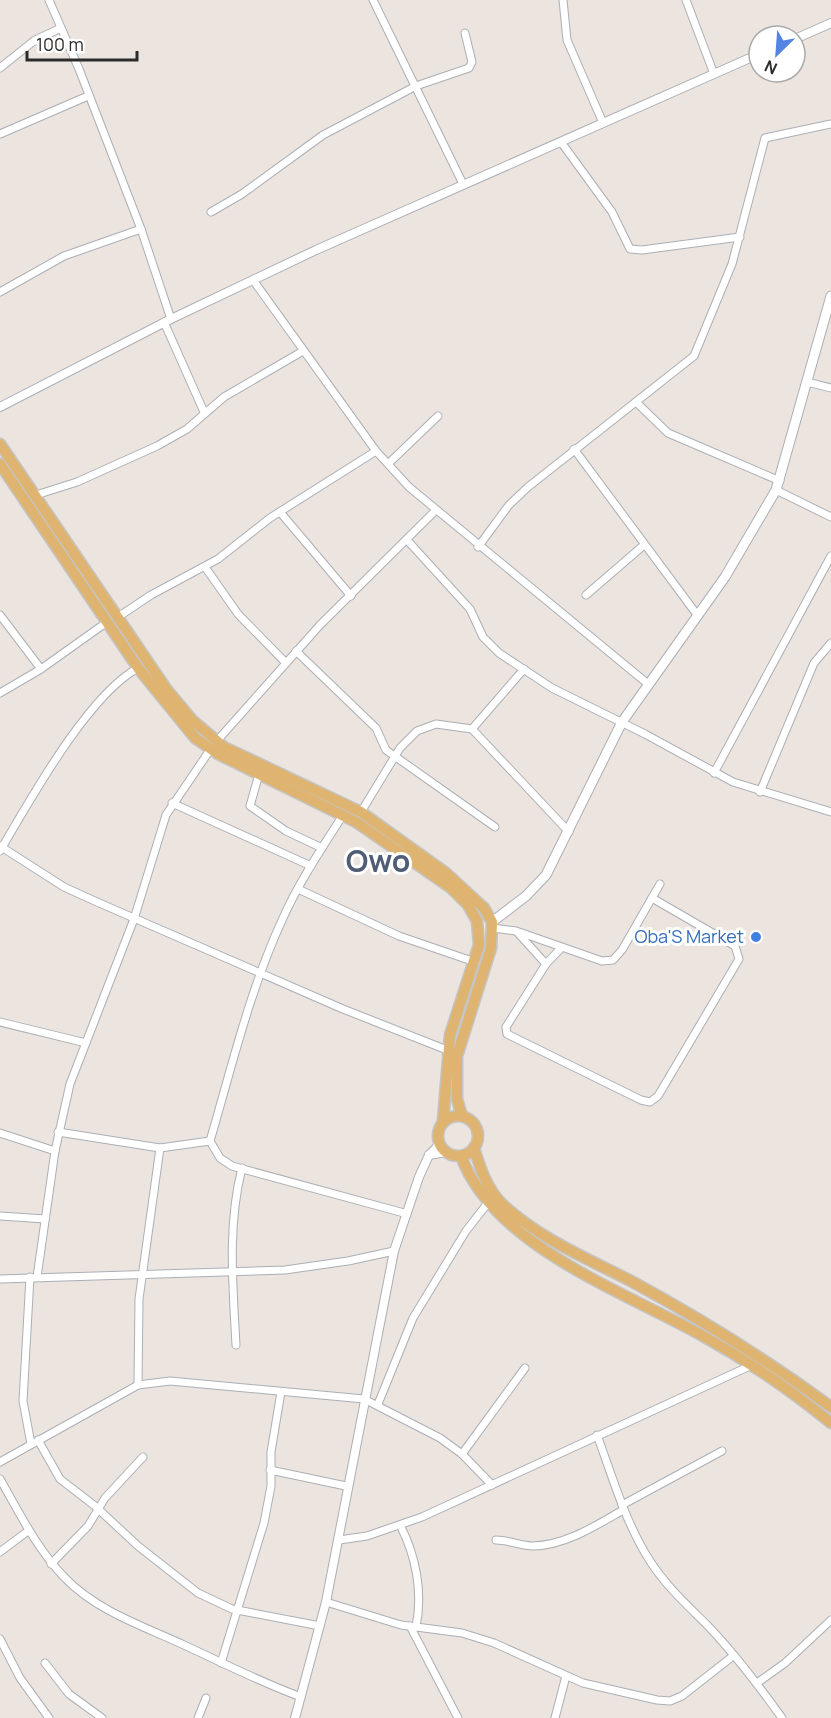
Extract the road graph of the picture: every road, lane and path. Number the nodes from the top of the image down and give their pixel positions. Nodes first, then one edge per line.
1 (49, 0) edge
2 (373, 0) edge
3 (563, 0) edge
4 (686, 0) edge
5 (831, 23) edge
6 (61, 28) junction
7 (465, 33) dead end
8 (807, 34) edge
9 (747, 59) edge
10 (0, 68) edge
11 (714, 74) junction
12 (416, 86) junction
13 (88, 96) junction
14 (603, 123) junction
15 (831, 124) edge
16 (0, 134) edge
17 (561, 142) junction
18 (464, 184) junction
19 (211, 212) dead end
20 (141, 229) junction
21 (740, 237) junction
22 (253, 280) junction
23 (0, 292) edge
24 (831, 296) edge
25 (167, 321) junction
26 (303, 351) junction
27 (807, 382) junction
28 (831, 388) edge
29 (636, 402) junction
30 (0, 407) edge
31 (204, 412) junction
32 (438, 416) dead end
33 (0, 444) edge
34 (574, 449) junction
35 (376, 451) junction
36 (0, 464) edge
37 (388, 464) junction
38 (778, 485) junction
39 (36, 495) junction
40 (435, 511) junction
41 (280, 512) junction
42 (831, 517) edge
43 (407, 540) junction
44 (644, 545) junction
45 (478, 547) junction
46 (831, 556) edge
47 (205, 567) junction
48 (351, 596) junction
49 (586, 596) dead end
50 (0, 615) edge
51 (698, 616) junction
52 (118, 617) junction
53 (107, 622) junction
54 (831, 643) edge
55 (296, 651) junction
56 (286, 663) junction
57 (138, 668) junction
58 (41, 669) junction
59 (524, 669) junction
60 (648, 684) junction
61 (0, 693) edge
62 (622, 722) junction
63 (472, 729) junction
64 (213, 746) junction
65 (395, 756) junction
66 (714, 773) junction
67 (259, 774) junction
68 (760, 792) junction
69 (172, 804) junction
70 (361, 812) junction
71 (831, 812) edge
72 (343, 815) junction
73 (374, 827) junction
74 (495, 827) dead end
75 (569, 832) junction
76 (1, 848) edge
77 (322, 848) junction
78 (311, 866) junction
79 (660, 884) dead end
80 (298, 889) junction
81 (652, 898) junction
82 (134, 919) junction
83 (492, 925) junction
84 (516, 931) junction
85 (561, 948) junction
86 (475, 962) junction
87 (546, 964) junction
88 (261, 974) junction
89 (0, 1022) edge
90 (86, 1043) junction
91 (447, 1050) junction
92 (462, 1116) junction
93 (443, 1121) junction
94 (58, 1132) junction
95 (0, 1133) edge
96 (210, 1141) junction
97 (160, 1148) junction
98 (474, 1148) junction
99 (443, 1149) junction
100 (55, 1151) junction
101 (461, 1156) junction
102 (242, 1168) junction
103 (488, 1204) junction
104 (404, 1213) junction
105 (0, 1216) edge
106 (45, 1220) junction
107 (394, 1251) junction
108 (232, 1272) junction
109 (143, 1275) junction
110 (34, 1277) junction
111 (0, 1279) edge
112 (236, 1346) dead end
113 (765, 1359) junction
114 (752, 1366) junction
115 (525, 1368) dead end
116 (138, 1384) junction
117 (281, 1392) junction
118 (364, 1399) junction
119 (378, 1404) junction
120 (831, 1407) edge
121 (831, 1422) edge
122 (597, 1435) junction
123 (38, 1440) junction
124 (30, 1444) junction
125 (722, 1451) dead end
126 (462, 1454) junction
127 (143, 1457) dead end
128 (0, 1462) edge
129 (270, 1470) junction
130 (0, 1479) edge
131 (492, 1485) junction
132 (346, 1486) junction
133 (623, 1508) junction
134 (99, 1509) junction
135 (400, 1525) junction
136 (28, 1531) junction
137 (339, 1540) junction
138 (496, 1540) dead end
139 (0, 1552) edge
140 (51, 1564) junction
141 (326, 1602) junction
142 (239, 1611) junction
143 (831, 1620) edge
144 (320, 1626) junction
145 (413, 1626) junction
146 (0, 1639) edge
147 (733, 1656) junction
148 (45, 1663) dead end
149 (221, 1663) junction
150 (566, 1677) junction
151 (757, 1683) junction
152 (300, 1697) junction
153 (206, 1698) dead end
154 (49, 1718) edge
155 (102, 1718) edge
156 (198, 1718) edge
157 (295, 1718) edge
158 (458, 1718) edge
159 (555, 1718) edge
160 (782, 1718) edge

1 - 6 street
2 - 12 street
3 - 14 street
4 - 11 street
5 - 8 street
6 - 10 street
6 - 13 street
7 - 12 street
9 - 11 street
11 - 14 street
12 - 18 street
12 - 19 street
13 - 16 street
13 - 20 street
14 - 17 street
15 - 21 street
17 - 18 street
17 - 21 street
18 - 22 street
20 - 23 street
20 - 25 street
21 - 29 street
22 - 25 street
22 - 26 street
24 - 27 main road
25 - 30 street
25 - 31 street
26 - 31 street
26 - 35 street
27 - 28 street
27 - 38 main road
29 - 34 street
29 - 38 street
31 - 39 street
32 - 37 street
33 - 39 main road
34 - 44 street
34 - 45 street
35 - 37 street
35 - 41 street
36 - 53 main road
37 - 40 street
38 - 42 street
38 - 51 main road
39 - 52 main road
40 - 43 street
40 - 45 street
41 - 47 street
41 - 48 street
43 - 48 street
43 - 59 street
44 - 49 street
44 - 51 street
45 - 60 street
46 - 66 street
47 - 52 street
47 - 56 street
48 - 55 street
50 - 58 street
51 - 60 main road
52 - 64 main road
53 - 57 main road
53 - 58 street
54 - 68 street
55 - 56 street
55 - 65 street
56 - 64 street
57 - 64 main road
57 - 76 street
58 - 61 street
59 - 62 street
59 - 63 street
60 - 62 main road
62 - 66 street
62 - 75 main road
63 - 65 street
63 - 75 street
64 - 67 main road
64 - 69 street
64 - 70 main road
65 - 70 street
65 - 74 street
66 - 68 street
67 - 72 main road
67 - 77 street
68 - 71 street
69 - 78 street
69 - 82 street
70 - 73 main road
72 - 73 main road
72 - 77 street
73 - 83 main road
73 - 86 main road
75 - 83 main road
76 - 82 street
77 - 78 street
78 - 80 street
79 - 81 street
80 - 86 street
80 - 88 street
81 - 85 street
81 - 87 street
82 - 88 street
82 - 90 street
83 - 84 street
83 - 92 main road
84 - 85 street
84 - 87 street
85 - 87 street
86 - 91 main road
88 - 91 street
88 - 96 street
89 - 90 street
90 - 94 street
91 - 93 main road
92 - 93 main road
92 - 98 main road
93 - 99 main road
94 - 97 street
94 - 100 street
95 - 100 street
96 - 97 street
96 - 102 street
97 - 109 street
98 - 101 main road
98 - 113 main road
99 - 101 main road
99 - 104 street
100 - 106 street
101 - 103 main road
102 - 104 street
102 - 108 street
103 - 114 main road
103 - 119 street
104 - 107 street
105 - 106 street
106 - 110 street
107 - 108 street
107 - 118 street
108 - 109 street
108 - 112 street
109 - 110 street
109 - 116 street
110 - 111 street
110 - 124 street
113 - 114 street
113 - 120 main road
114 - 121 main road
114 - 122 street
115 - 126 street
116 - 117 street
116 - 123 street
117 - 118 street
117 - 129 street
118 - 119 street
118 - 132 street
119 - 126 street
122 - 131 street
122 - 133 street
123 - 124 street
123 - 134 street
124 - 128 street
125 - 133 street
126 - 131 street
127 - 134 street
129 - 132 street
129 - 142 street
130 - 136 street
131 - 135 street
132 - 137 street
133 - 138 street
133 - 147 street
134 - 140 street
134 - 142 street
135 - 137 street
135 - 145 street
136 - 139 street
136 - 140 street
137 - 141 street
140 - 149 street
141 - 144 street
141 - 145 street
142 - 144 street
142 - 149 street
143 - 151 street
144 - 152 street
145 - 150 street
145 - 158 street
146 - 154 street
147 - 150 street
147 - 151 street
148 - 155 street
149 - 152 street
150 - 159 street
151 - 160 street
152 - 157 street
153 - 156 street

